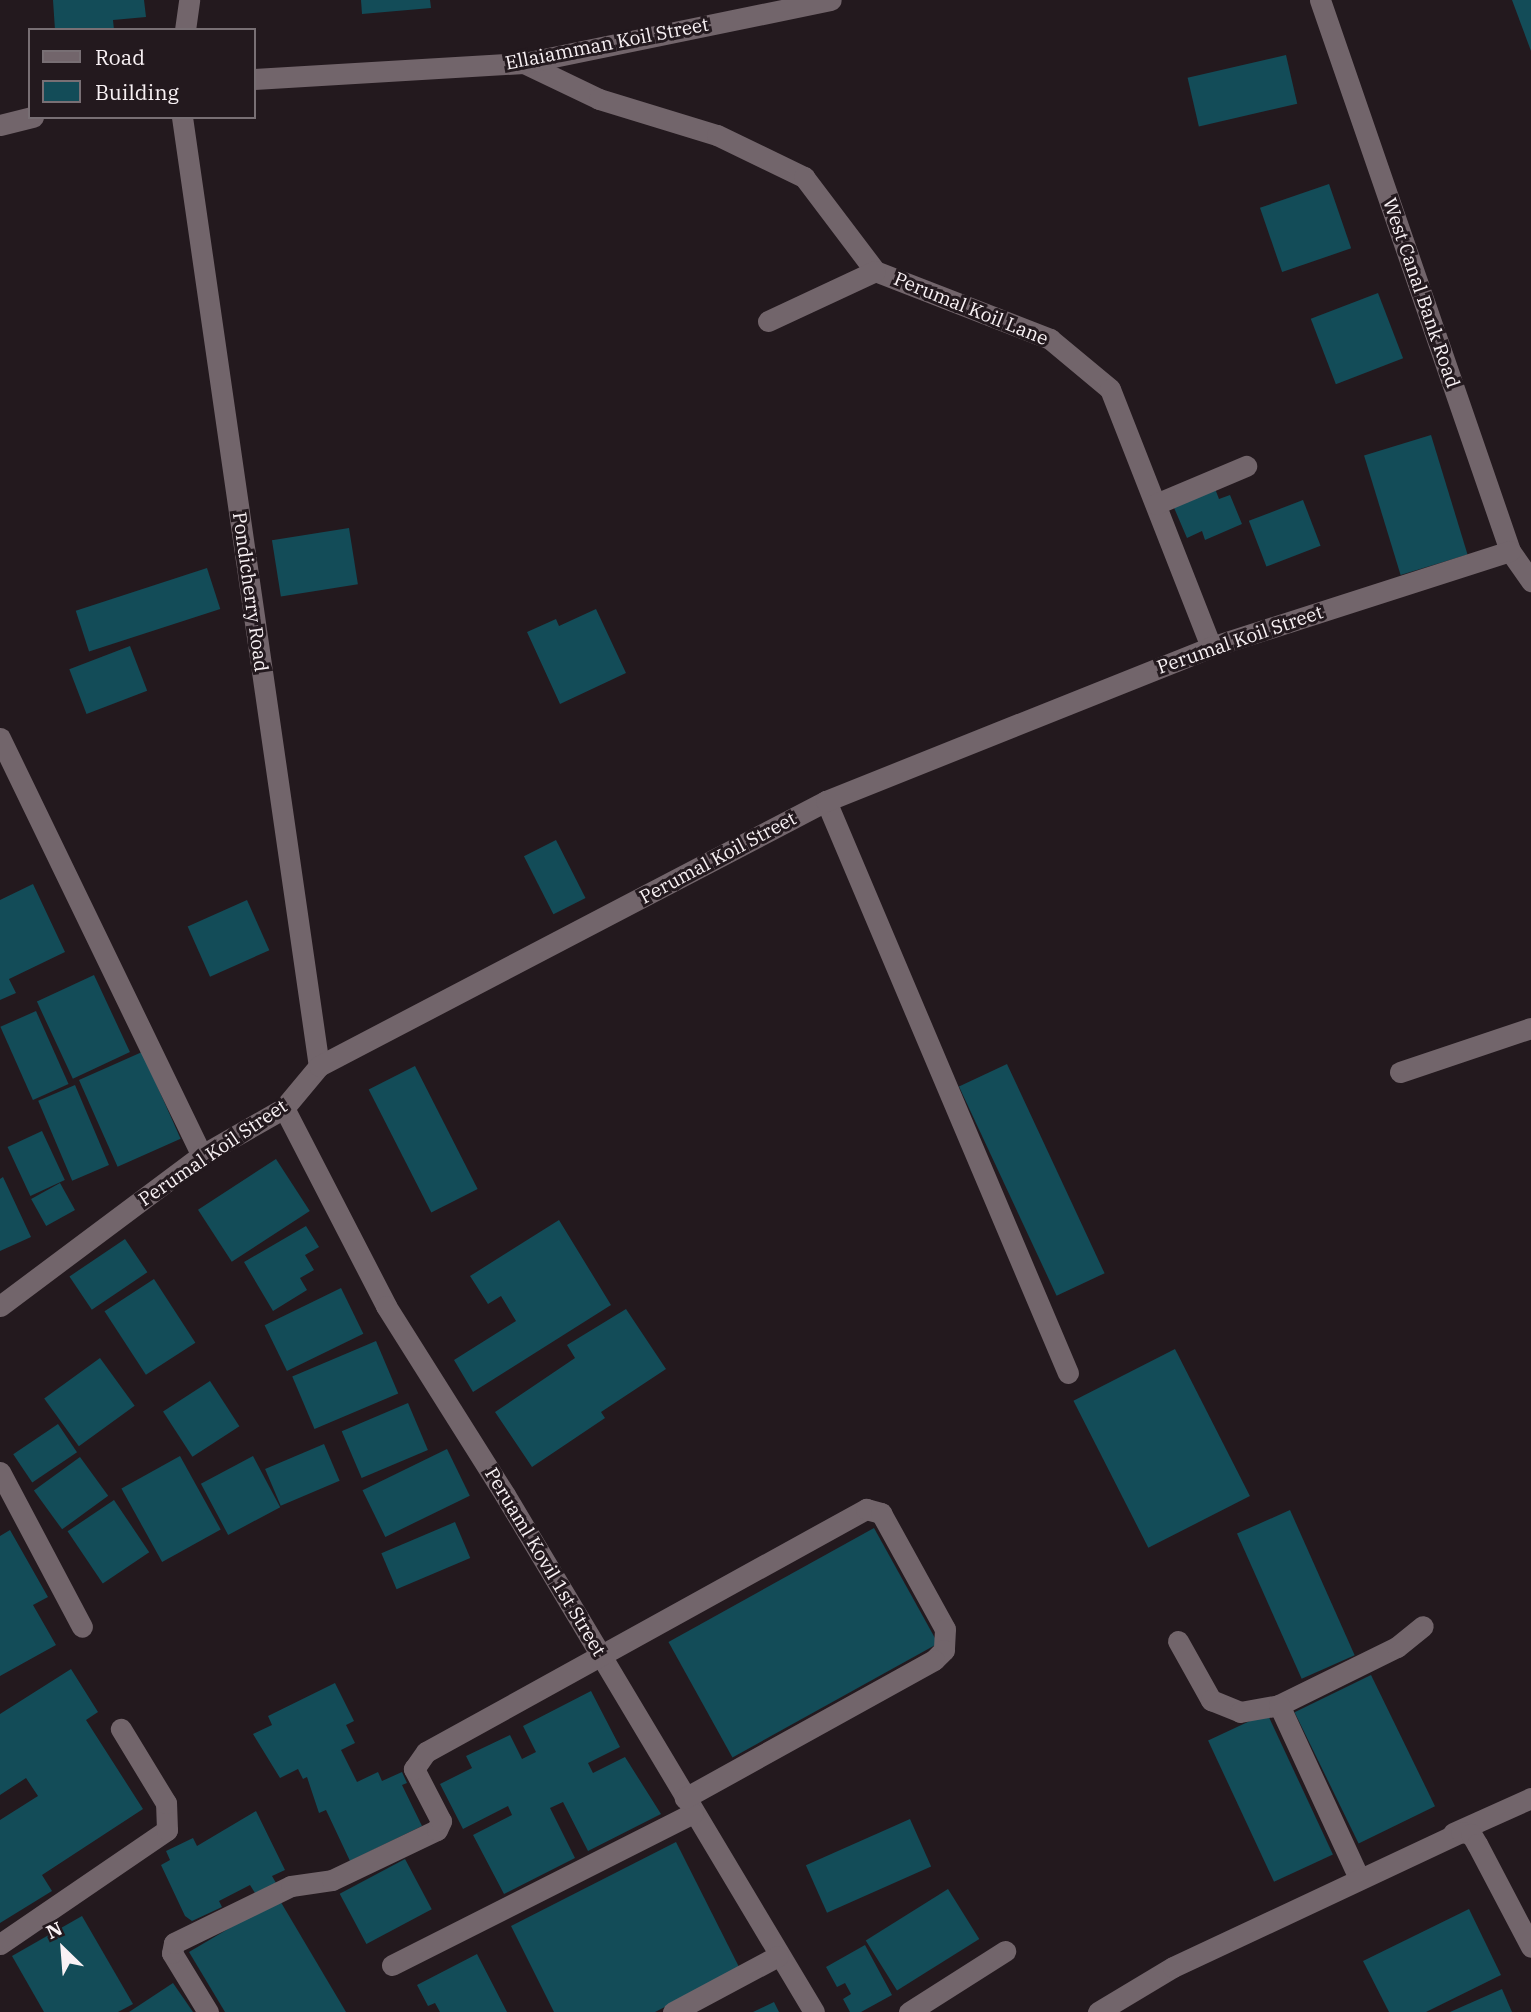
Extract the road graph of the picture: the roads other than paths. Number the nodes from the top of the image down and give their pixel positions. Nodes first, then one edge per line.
1 (189, 0) edge
2 (831, 0) edge
3 (1320, 0) edge
4 (185, 28) edge
5 (524, 63) junction
6 (256, 79) edge
7 (28, 118) edge
8 (182, 119) edge
9 (0, 125) edge
10 (875, 271) junction
11 (768, 321) dead end
12 (1246, 466) dead end
13 (1156, 504) junction
14 (1510, 551) junction
15 (1531, 581) edge
16 (1211, 647) junction
17 (0, 738) edge
18 (826, 801) junction
19 (1531, 1028) edge
20 (319, 1066) junction
21 (1400, 1072) dead end
22 (284, 1108) junction
23 (202, 1155) junction
24 (0, 1306) edge
25 (1068, 1373) dead end
26 (0, 1472) edge
27 (1423, 1626) dead end
28 (82, 1627) dead end
29 (1178, 1641) dead end
30 (603, 1656) junction
31 (1279, 1705) junction
32 (121, 1729) dead end
33 (1531, 1798) edge
34 (689, 1806) junction
35 (1448, 1835) junction
36 (1359, 1878) junction
37 (0, 1944) edge
38 (1531, 1947) edge
39 (1005, 1951) dead end
40 (778, 1956) junction
41 (392, 1965) dead end
42 (208, 2012) edge
43 (673, 2012) edge
44 (814, 2012) edge
45 (909, 2012) edge
46 (1098, 2012) edge

1 - 4 street
2 - 5 street, Ellaiamman Koil Street
3 - 14 street, West Canal Bank Road
5 - 6 street, Ellaiamman Koil Street
5 - 10 street, Perumal Koil Lane
7 - 9 street
8 - 20 street, Pondicherry Road
10 - 11 street
10 - 13 street, Perumal Koil Lane
12 - 13 street
13 - 16 street, Perumal Koil Lane
14 - 15 street, West Canal Bank Road
14 - 16 street, Perumal Koil Street
16 - 18 street, Perumal Koil Street
17 - 23 street
18 - 20 street, Perumal Koil Street
18 - 25 street
19 - 21 street
20 - 22 street, Perumal Koil Street
22 - 23 street, Perumal Koil Street
22 - 30 street, Peruaml Kovil 1st Street
23 - 24 street, Perumal Koil Street
26 - 28 street
27 - 31 street
29 - 31 street
30 - 34 street, Peruaml Kovil 1st Street
30 - 34 street
30 - 42 street
31 - 36 street
32 - 37 street
33 - 35 street
34 - 40 street, Peruaml Kovil 1st Street
34 - 41 street
35 - 36 street
35 - 38 street
36 - 46 street
39 - 45 street
40 - 43 street
40 - 44 street, Peruaml Kovil 1st Street

